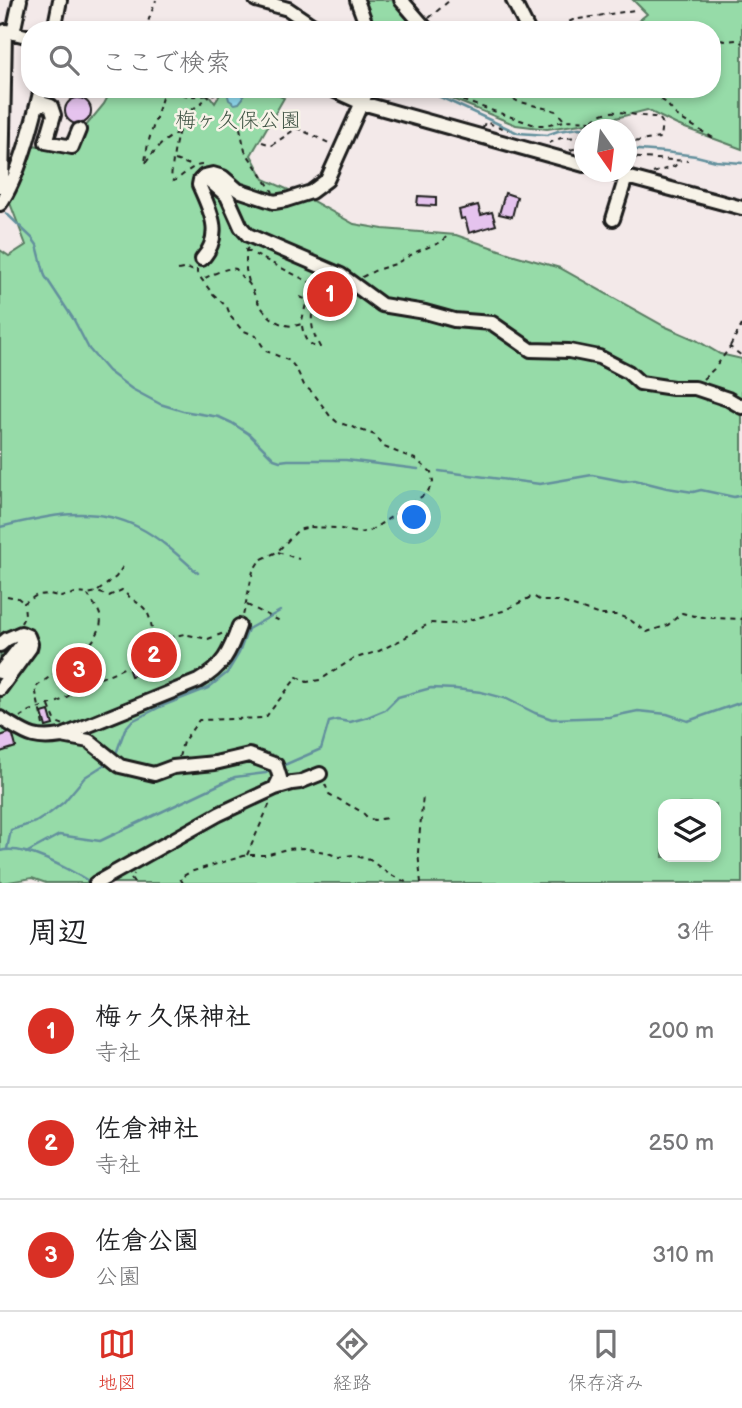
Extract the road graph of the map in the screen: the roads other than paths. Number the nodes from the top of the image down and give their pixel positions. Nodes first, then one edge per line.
1 (20, 0) edge
2 (60, 0) edge
3 (256, 0) edge
4 (357, 0) edge
5 (401, 0) edge
6 (513, 0) edge
7 (56, 21) edge
8 (306, 21) edge
9 (365, 21) edge
10 (420, 21) edge
11 (524, 21) edge
12 (6, 31) edge
13 (38, 98) edge
14 (41, 98) edge
15 (351, 98) edge
16 (364, 98) edge
17 (362, 103) junction
18 (79, 130) dead end
19 (574, 162) edge
20 (204, 176) junction
21 (637, 180) edge
22 (624, 182) edge
23 (0, 186) edge
24 (0, 204) edge
25 (742, 208) edge
26 (613, 219) dead end
27 (202, 259) road end
28 (742, 407) edge
29 (239, 626) road end
30 (20, 629) junction
31 (0, 645) edge
32 (0, 672) edge
33 (0, 689) edge
34 (3, 720) edge
35 (68, 733) junction
36 (320, 774) dead end
37 (277, 777) junction
38 (98, 882) edge

1 - 12 street
2 - 7 street
3 - 8 street
4 - 9 street
5 - 10 street
6 - 11 street
12 - 23 street
13 - 24 street
14 - 18 street
15 - 17 street
16 - 17 street
17 - 19 street
17 - 20 street
20 - 27 street
20 - 28 street
21 - 25 street
22 - 26 street
29 - 35 street
30 - 31 street
30 - 32 street
30 - 33 street
34 - 35 street
35 - 37 street
36 - 37 street
37 - 38 street

